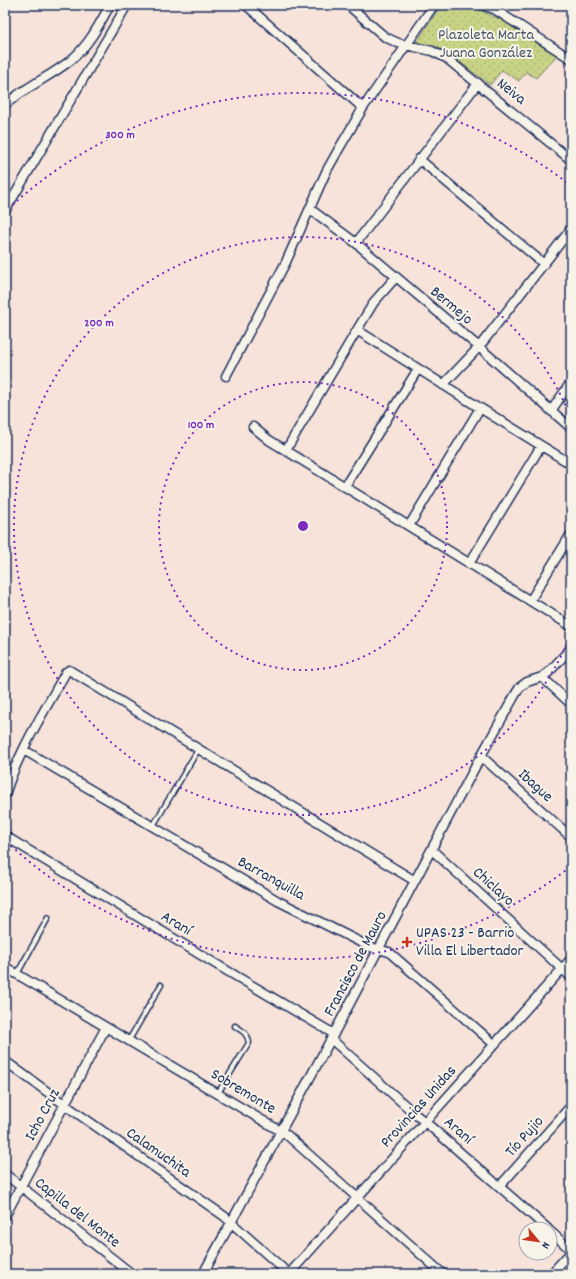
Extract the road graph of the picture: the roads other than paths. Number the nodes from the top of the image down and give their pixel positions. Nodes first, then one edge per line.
1 (110, 5) edge
2 (127, 5) edge
3 (246, 5) edge
4 (348, 5) edge
5 (434, 5) edge
6 (482, 5) edge
7 (407, 45) junction
8 (570, 56) edge
9 (478, 83) junction
10 (5, 105) edge
11 (363, 108) junction
12 (419, 159) junction
13 (571, 160) edge
14 (310, 209) junction
15 (5, 211) edge
16 (571, 229) edge
17 (356, 243) junction
18 (544, 264) junction
19 (396, 277) junction
20 (357, 330) junction
21 (479, 347) junction
22 (418, 369) junction
23 (226, 376) dead end
24 (571, 382) edge
25 (444, 384) junction
26 (480, 408) junction
27 (551, 411) junction
28 (253, 427) dead end
29 (571, 428) edge
30 (541, 446) junction
31 (286, 450) junction
32 (571, 464) edge
33 (345, 486) junction
34 (409, 526) junction
35 (571, 534) edge
36 (469, 564) junction
37 (530, 601) junction
38 (571, 626) edge
39 (571, 648) edge
40 (542, 677) junction
41 (571, 704) edge
42 (199, 748) junction
43 (24, 750) junction
44 (481, 756) junction
45 (5, 795) edge
46 (153, 826) junction
47 (5, 836) edge
48 (571, 837) edge
49 (432, 850) junction
50 (415, 881) junction
51 (48, 918) dead end
52 (379, 949) junction
53 (571, 959) edge
54 (5, 967) edge
55 (562, 969) junction
56 (17, 974) junction
57 (571, 977) edge
58 (161, 985) dead end
59 (235, 1026) dead end
60 (106, 1027) junction
61 (333, 1037) junction
62 (129, 1040) junction
63 (494, 1044) junction
64 (5, 1060) edge
65 (218, 1093) junction
66 (64, 1104) junction
67 (571, 1106) edge
68 (424, 1122) junction
69 (281, 1131) junction
70 (5, 1174) edge
71 (21, 1186) junction
72 (500, 1186) junction
73 (358, 1197) junction
74 (5, 1216) edge
75 (539, 1221) edge
76 (231, 1222) junction
77 (558, 1239) edge
78 (571, 1251) edge
79 (132, 1274) edge
80 (203, 1274) edge
81 (289, 1274) edge
82 (443, 1274) edge
83 (551, 1274) edge

1 - 10 street
2 - 15 street
3 - 11 street
4 - 7 street, Neiva
5 - 7 street
6 - 8 street
7 - 9 street, Neiva
7 - 11 street
9 - 12 street
9 - 13 street, Neiva
11 - 14 street
12 - 17 street
12 - 18 street
14 - 17 street, Bermejo
14 - 23 street
16 - 18 street
17 - 19 street, Bermejo
18 - 21 street
19 - 20 street
19 - 21 street, Bermejo
20 - 22 street
20 - 31 street
21 - 25 street
21 - 27 street, Bermejo
22 - 25 street
22 - 33 street
24 - 27 street
25 - 26 street
26 - 30 street
26 - 34 street
27 - 29 street, Bermejo
28 - 31 street
30 - 32 street
30 - 36 street
31 - 33 street
33 - 34 street
34 - 36 street
35 - 37 street
36 - 37 street
37 - 38 street
39 - 40 street
40 - 41 street
40 - 44 street, Francisco de Mauro
42 - 43 street
42 - 46 lane
42 - 50 street
43 - 45 street
43 - 46 street, Barranquilla
44 - 48 street, Ibague
44 - 49 street, Francisco de Mauro
46 - 52 street, Barranquilla
47 - 61 street, Araní
49 - 50 street, Francisco de Mauro
49 - 55 street, Chiclayo
50 - 52 street, Francisco de Mauro
51 - 56 lane
52 - 61 street, Francisco de Mauro
52 - 63 street, Barranquilla
53 - 55 street, Provincias Unidas
54 - 56 street, Sobremonte
55 - 57 street, Chiclayo
55 - 63 street, Provincias Unidas
56 - 60 street, Sobremonte
58 - 62 lane
59 - 65 lane
60 - 62 street, Sobremonte
60 - 66 street, Icho Cruz
61 - 68 street, Araní
61 - 69 street, Francisco de Mauro
62 - 65 street, Sobremonte
63 - 68 street, Provincias Unidas
64 - 66 street, Calamuchita
65 - 69 street, Sobremonte
66 - 71 street, Icho Cruz
66 - 76 street, Calamuchita
67 - 72 street, Tío Pujio
68 - 72 street, Araní
68 - 73 street, Provincias Unidas
69 - 73 street, Sobremonte
69 - 76 street, Francisco de Mauro
70 - 71 street, Capilla del Monte
71 - 74 street, Icho Cruz
71 - 79 street, Capilla del Monte
72 - 75 street, Araní
73 - 81 street, Provincias Unidas
73 - 82 street, Sobremonte
76 - 80 street, Francisco de Mauro
76 - 81 street, Calamuchita
77 - 78 street
78 - 83 street

